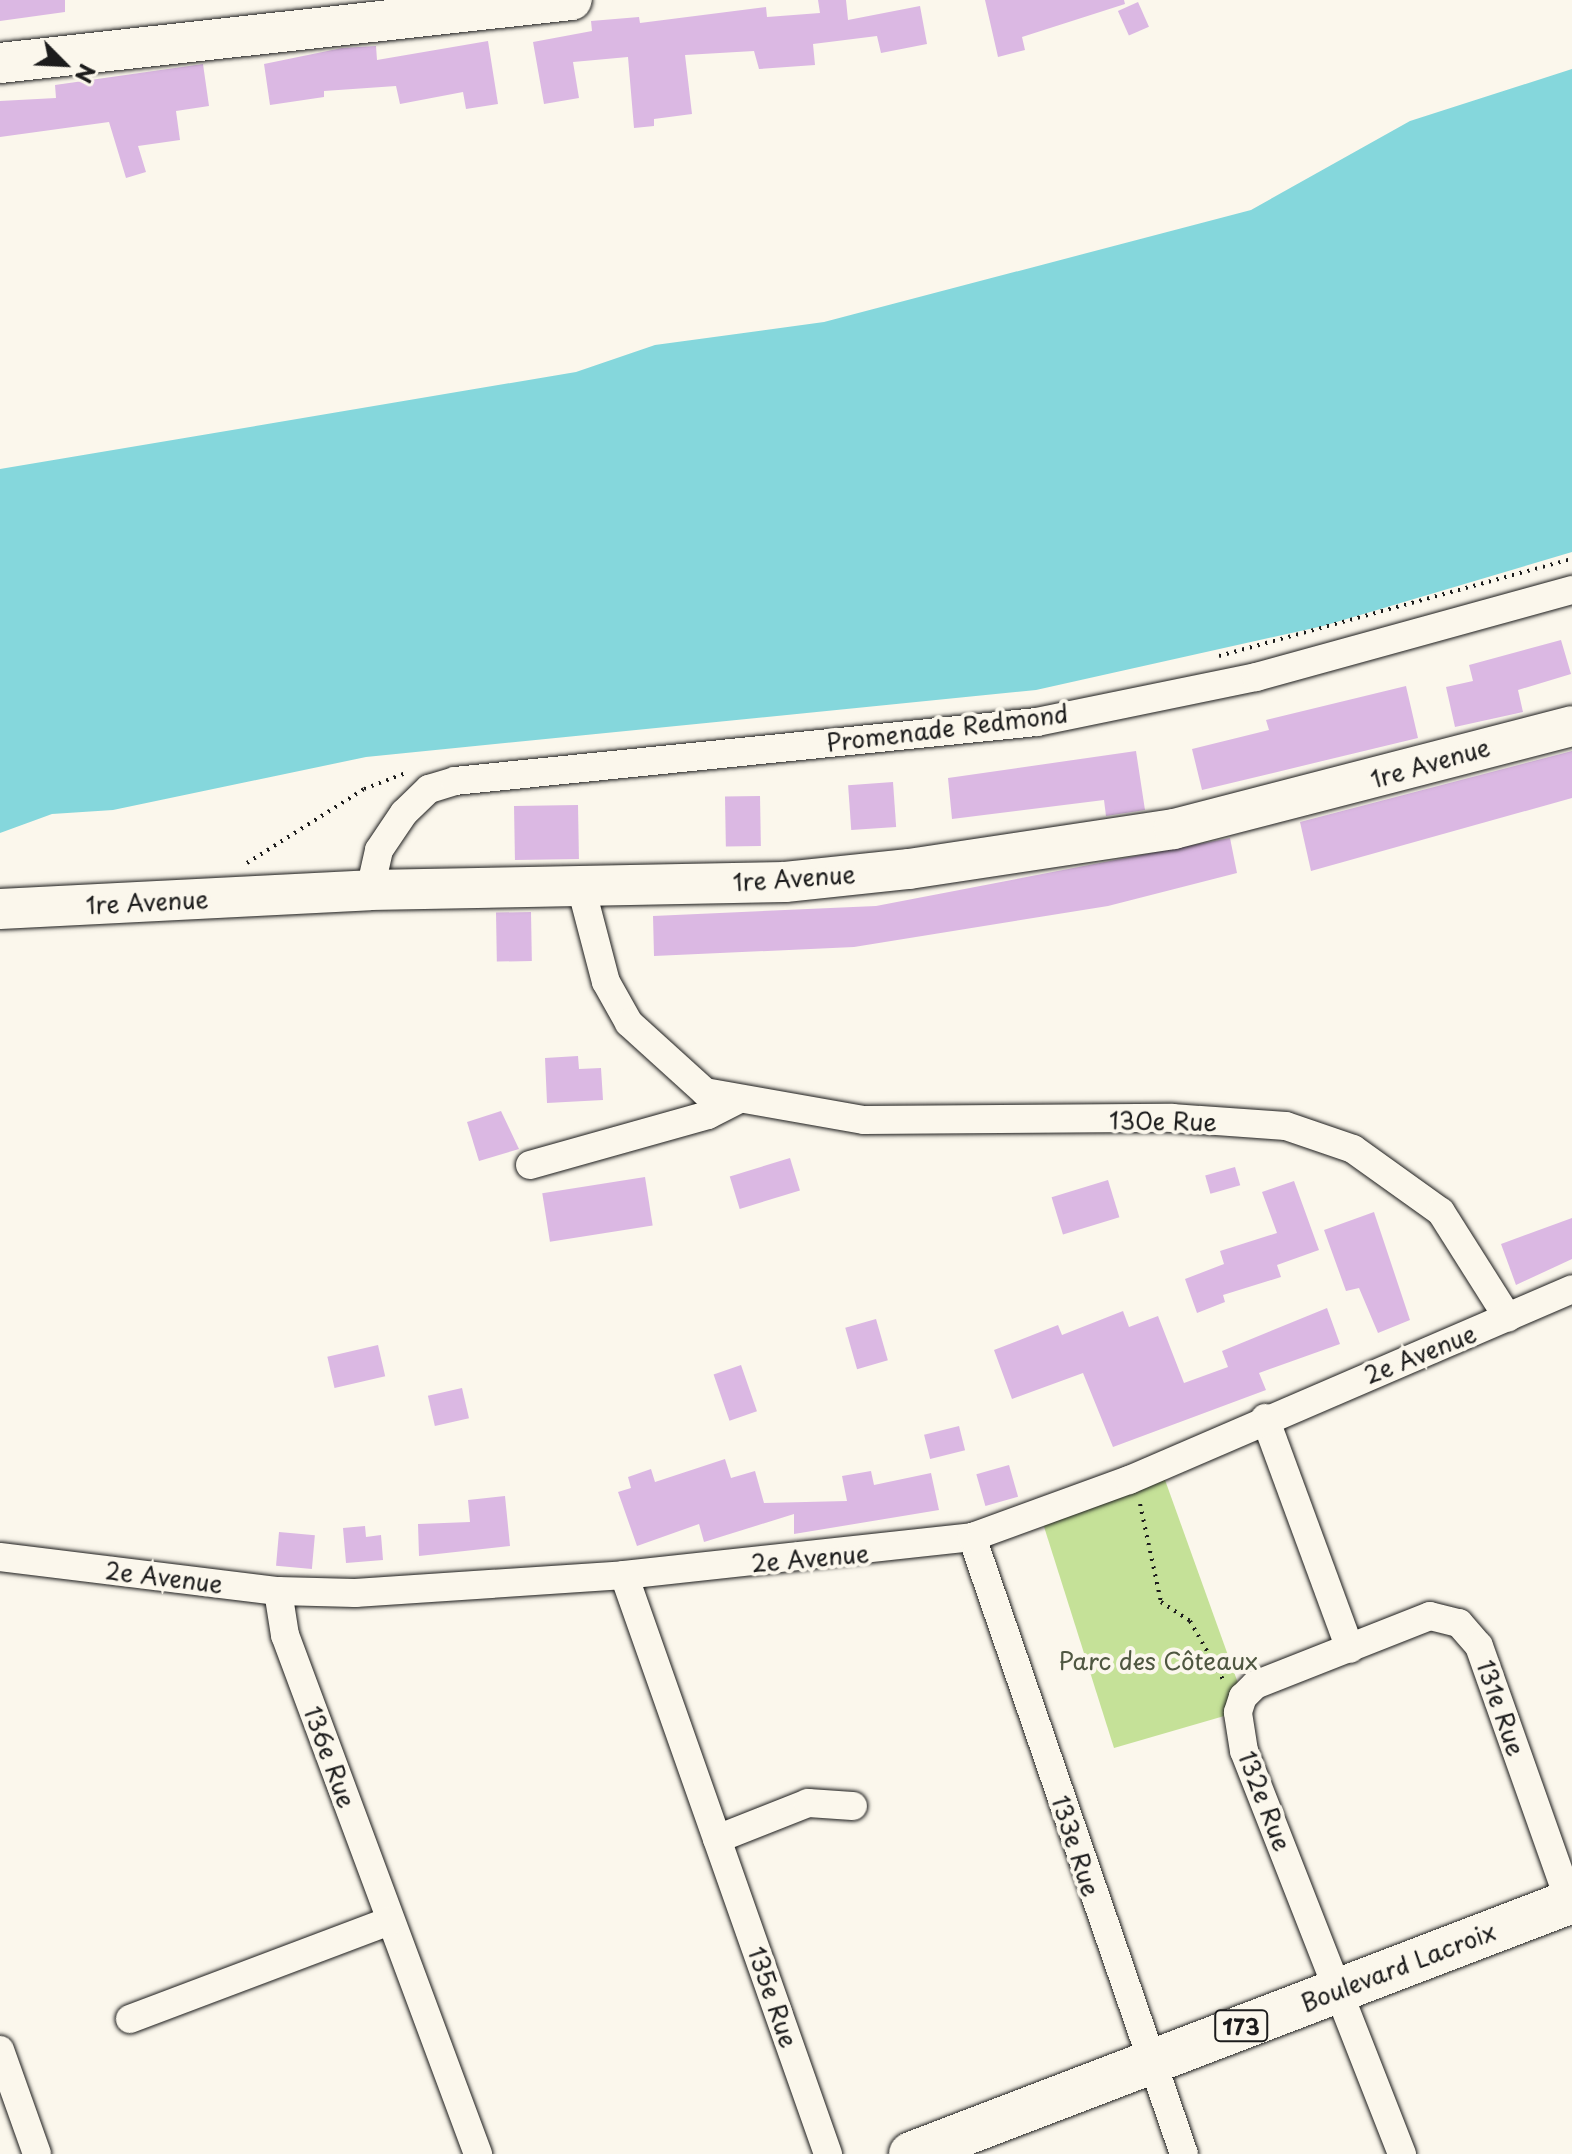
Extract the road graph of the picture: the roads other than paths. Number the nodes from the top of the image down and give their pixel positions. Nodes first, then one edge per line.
1 (572, 0) edge
2 (0, 63) edge
3 (1572, 590) edge
4 (1572, 726) edge
5 (581, 887) junction
6 (370, 890) junction
7 (0, 909) edge
8 (737, 1100) junction
9 (530, 1165) dead end
10 (1572, 1289) edge
11 (1508, 1318) junction
12 (1265, 1418) junction
13 (972, 1537) junction
14 (0, 1557) edge
15 (624, 1575) junction
16 (278, 1591) junction
17 (1350, 1649) junction
18 (853, 1806) dead end
19 (717, 1839) junction
20 (1571, 1904) edge
21 (390, 1921) junction
22 (1339, 1989) junction
23 (130, 2019) dead end
24 (0, 2050) edge
25 (1148, 2062) junction
26 (37, 2154) edge
27 (478, 2154) edge
28 (828, 2154) edge
29 (911, 2154) edge
30 (1184, 2154) edge
31 (1402, 2154) edge

1 - 2 street
3 - 6 street, Promenade Redmond
4 - 5 street, 1re Avenue
5 - 6 street, 1re Avenue
5 - 8 street, 130e Rue
6 - 7 street, 1re Avenue
8 - 9 street
8 - 11 street, 130e Rue
10 - 11 street, 2e Avenue
11 - 12 street, 2e Avenue
12 - 13 street, 2e Avenue
12 - 17 street
13 - 15 street, 2e Avenue
13 - 25 street, 133e Rue
14 - 16 street, 2e Avenue
15 - 16 street, 2e Avenue
15 - 19 street, 135e Rue
16 - 21 street, 136e Rue
17 - 20 street, 131e Rue
17 - 22 street, 132e Rue
18 - 19 street
19 - 28 street, 135e Rue
20 - 22 main road, Boulevard Lacroix / 173
21 - 23 street
21 - 27 street, 136e Rue
22 - 25 main road, Boulevard Lacroix / 173
22 - 31 street, 132e Rue
24 - 26 street
25 - 29 main road, Boulevard Lacroix / 173
25 - 30 street, 133e Rue

